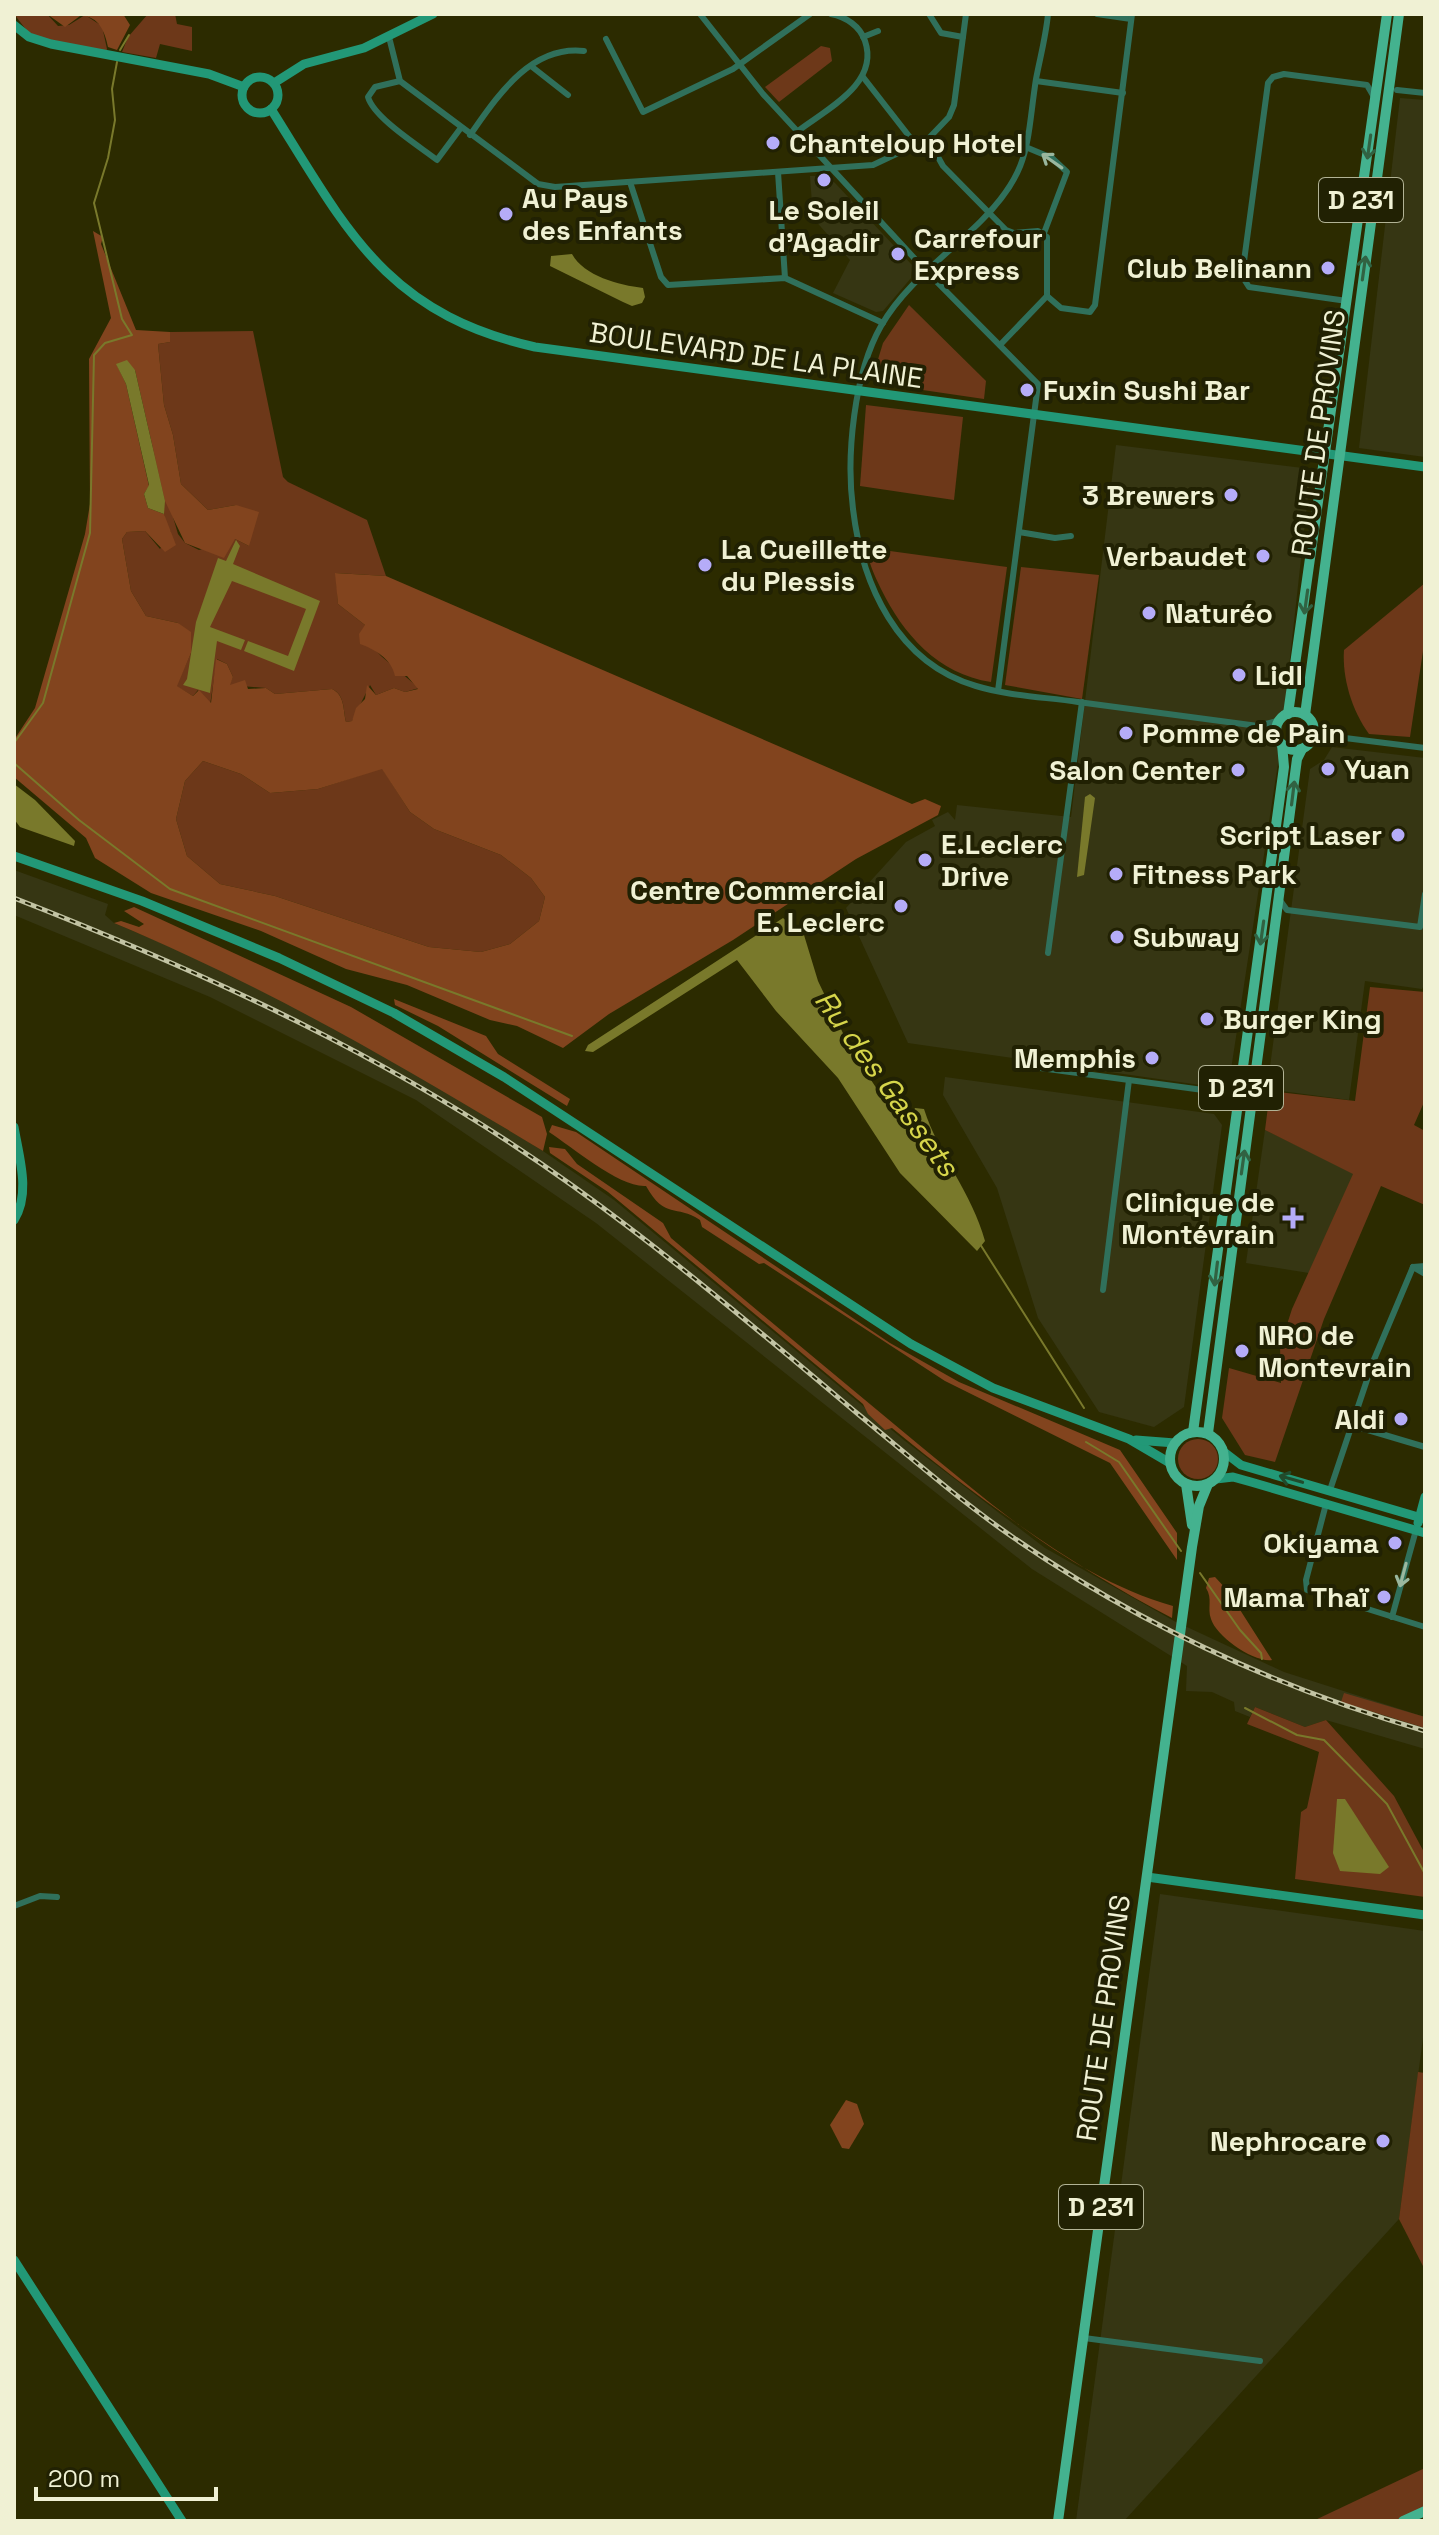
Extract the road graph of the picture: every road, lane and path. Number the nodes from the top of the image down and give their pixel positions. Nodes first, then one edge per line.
1 (433, 14) edge
2 (810, 14) edge
3 (831, 14) edge
4 (929, 14) edge
5 (966, 14) edge
6 (1048, 14) edge
7 (1097, 14) edge
8 (1387, 14) edge
9 (1399, 14) edge
10 (703, 15) edge
11 (1132, 17) edge
12 (14, 23) edge
13 (878, 31) dead end
14 (389, 37) junction
15 (863, 37) junction
16 (963, 37) junction
17 (606, 39) dead end
18 (584, 51) dead end
19 (739, 65) junction
20 (531, 66) junction
21 (1384, 76) junction
22 (863, 77) junction
23 (400, 81) junction
24 (1036, 81) junction
25 (274, 83) junction
26 (1367, 85) junction
27 (244, 87) junction
28 (1397, 90) junction
29 (1123, 93) junction
30 (1425, 93) edge
31 (568, 95) dead end
32 (1375, 99) junction
33 (1387, 101) junction
34 (271, 109) junction
35 (460, 129) junction
36 (798, 131) junction
37 (470, 135) junction
38 (928, 139) junction
39 (916, 145) junction
40 (1028, 148) junction
41 (831, 167) junction
42 (778, 172) junction
43 (630, 182) junction
44 (988, 213) junction
45 (1044, 233) junction
46 (927, 272) junction
47 (785, 278) junction
48 (1047, 296) junction
49 (1347, 301) junction
50 (883, 323) junction
51 (1000, 345) junction
52 (860, 391) junction
53 (1036, 414) junction
54 (1332, 455) junction
55 (1425, 467) edge
56 (1019, 532) junction
57 (1071, 536) dead end
58 (998, 691) junction
59 (1082, 702) junction
60 (1285, 717) junction
61 (1309, 719) junction
62 (1258, 726) junction
63 (1277, 734) junction
64 (1329, 736) junction
65 (1311, 742) junction
66 (1282, 744) junction
67 (1425, 748) edge
68 (1302, 749) junction
69 (17, 855) edge
70 (1425, 894) edge
71 (1278, 898) junction
72 (1287, 910) junction
73 (1275, 923) junction
74 (1048, 953) dead end
75 (1033, 1067) dead end
76 (1129, 1080) junction
77 (1240, 1095) junction
78 (1252, 1098) junction
79 (14, 1127) edge
80 (14, 1220) edge
81 (1425, 1266) edge
82 (1413, 1267) junction
83 (1425, 1274) edge
84 (1103, 1290) dead end
85 (1351, 1425) junction
86 (1193, 1432) junction
87 (1208, 1433) junction
88 (1129, 1439) junction
89 (1175, 1443) junction
90 (1425, 1447) edge
91 (1224, 1452) junction
92 (1170, 1463) junction
93 (1212, 1482) junction
94 (1186, 1484) junction
95 (1330, 1490) junction
96 (1425, 1497) edge
97 (1325, 1507) junction
98 (1421, 1524) edge
99 (1192, 1547) junction
100 (1392, 1617) junction
101 (1425, 1627) edge
102 (1147, 1877) junction
103 (57, 1897) dead end
104 (14, 1906) edge
105 (1425, 1915) edge
106 (14, 2260) edge
107 (1084, 2338) junction
108 (1260, 2361) dead end
109 (1425, 2513) edge
110 (182, 2521) edge
111 (1058, 2521) edge
112 (1403, 2521) edge
113 (1413, 2521) edge

1 - 14 main road
2 - 19 street
3 - 15 street
4 - 16 street
5 - 16 street
6 - 24 street
7 - 11 street
8 - 21 main road, ROUTE DE PROVINS / D 231
9 - 21 main road, ROUTE DE PROVINS / D 231
10 - 19 street
11 - 29 street
12 - 27 main road
13 - 15 street
14 - 23 street
14 - 25 main road
15 - 22 street
16 - 38 street
17 - 19 street
18 - 20 street
19 - 36 street
20 - 31 street
20 - 37 street
21 - 26 street
21 - 28 street
21 - 32 main road, ROUTE DE PROVINS / D 231
21 - 33 main road, ROUTE DE PROVINS / D 231
22 - 36 street
22 - 39 street
23 - 35 street
23 - 35 street
24 - 29 street
24 - 40 street
25 - 27 main road
25 - 34 main road
26 - 32 street
26 - 49 street
27 - 34 main road
28 - 30 street
28 - 33 street
29 - 48 street
32 -> 49 main road, ROUTE DE PROVINS / D 231
54 -> 33 main road, ROUTE DE PROVINS / D 231
34 - 52 main road, BOULEVARD DE LA PLAINE
35 - 37 street
36 - 41 street
37 - 43 street
38 - 39 street
38 - 44 street
39 - 41 street
40 - 44 street
45 -> 40 street
41 - 42 street
41 - 46 street
42 - 43 street
42 - 47 street
43 - 47 street
44 - 45 street
44 - 46 street
45 - 48 street
46 - 50 street
46 - 51 street
47 - 50 street
48 - 51 street
49 - 54 main road, ROUTE DE PROVINS / D 231
50 - 52 street
51 - 53 street
52 - 53 main road, BOULEVARD DE LA PLAINE
52 - 58 street
53 - 54 main road, BOULEVARD DE LA PLAINE
53 - 56 street
54 - 55 main road, BOULEVARD DE LA PLAINE
54 -> 60 main road, ROUTE DE PROVINS / D 231
54 - 61 main road, ROUTE DE PROVINS / D 231
56 - 57 street
56 - 58 street
58 - 59 street
59 - 62 street
59 - 74 street
60 - 61 main road
60 - 62 street
60 - 63 main road
61 - 64 street
61 - 65 main road
62 - 63 street
63 - 66 main road
64 - 65 street
64 - 67 street
65 - 68 main road
66 - 68 main road
66 -> 77 main road, D 231
71 -> 68 main road, D 231
69 - 88 main road
70 - 72 street
71 - 72 street
71 - 73 main road, D 231
72 - 73 street
73 - 78 main road, D 231
75 - 76 street
76 - 77 street
76 - 84 street
77 - 78 street
77 -> 86 main road, D 231
87 -> 78 main road, D 231
79 - 80 main road
81 - 82 street
82 - 83 street
82 - 85 street
85 - 90 street
85 - 95 street
86 - 87 main road
86 - 89 main road
87 - 91 main road
88 - 89 main road
88 - 92 main road
89 - 92 main road
91 - 93 main road, D 231
95 -> 91 main road
92 - 94 main road, D 231
93 - 94 main road
93 - 97 main road
93 - 99 main road, D 231
94 - 99 main road, D 231
95 - 98 main road
96 - 98 main road
97 - 98 main road
97 - 100 street
98 -> 100 street
99 - 102 main road, ROUTE DE PROVINS / D 231
100 - 101 street
102 - 105 main road
102 - 107 main road, ROUTE DE PROVINS / D 231
103 - 104 street
106 - 110 main road
107 - 108 street
107 - 111 main road, ROUTE DE PROVINS / D 231
109 - 112 main road
109 - 113 main road

